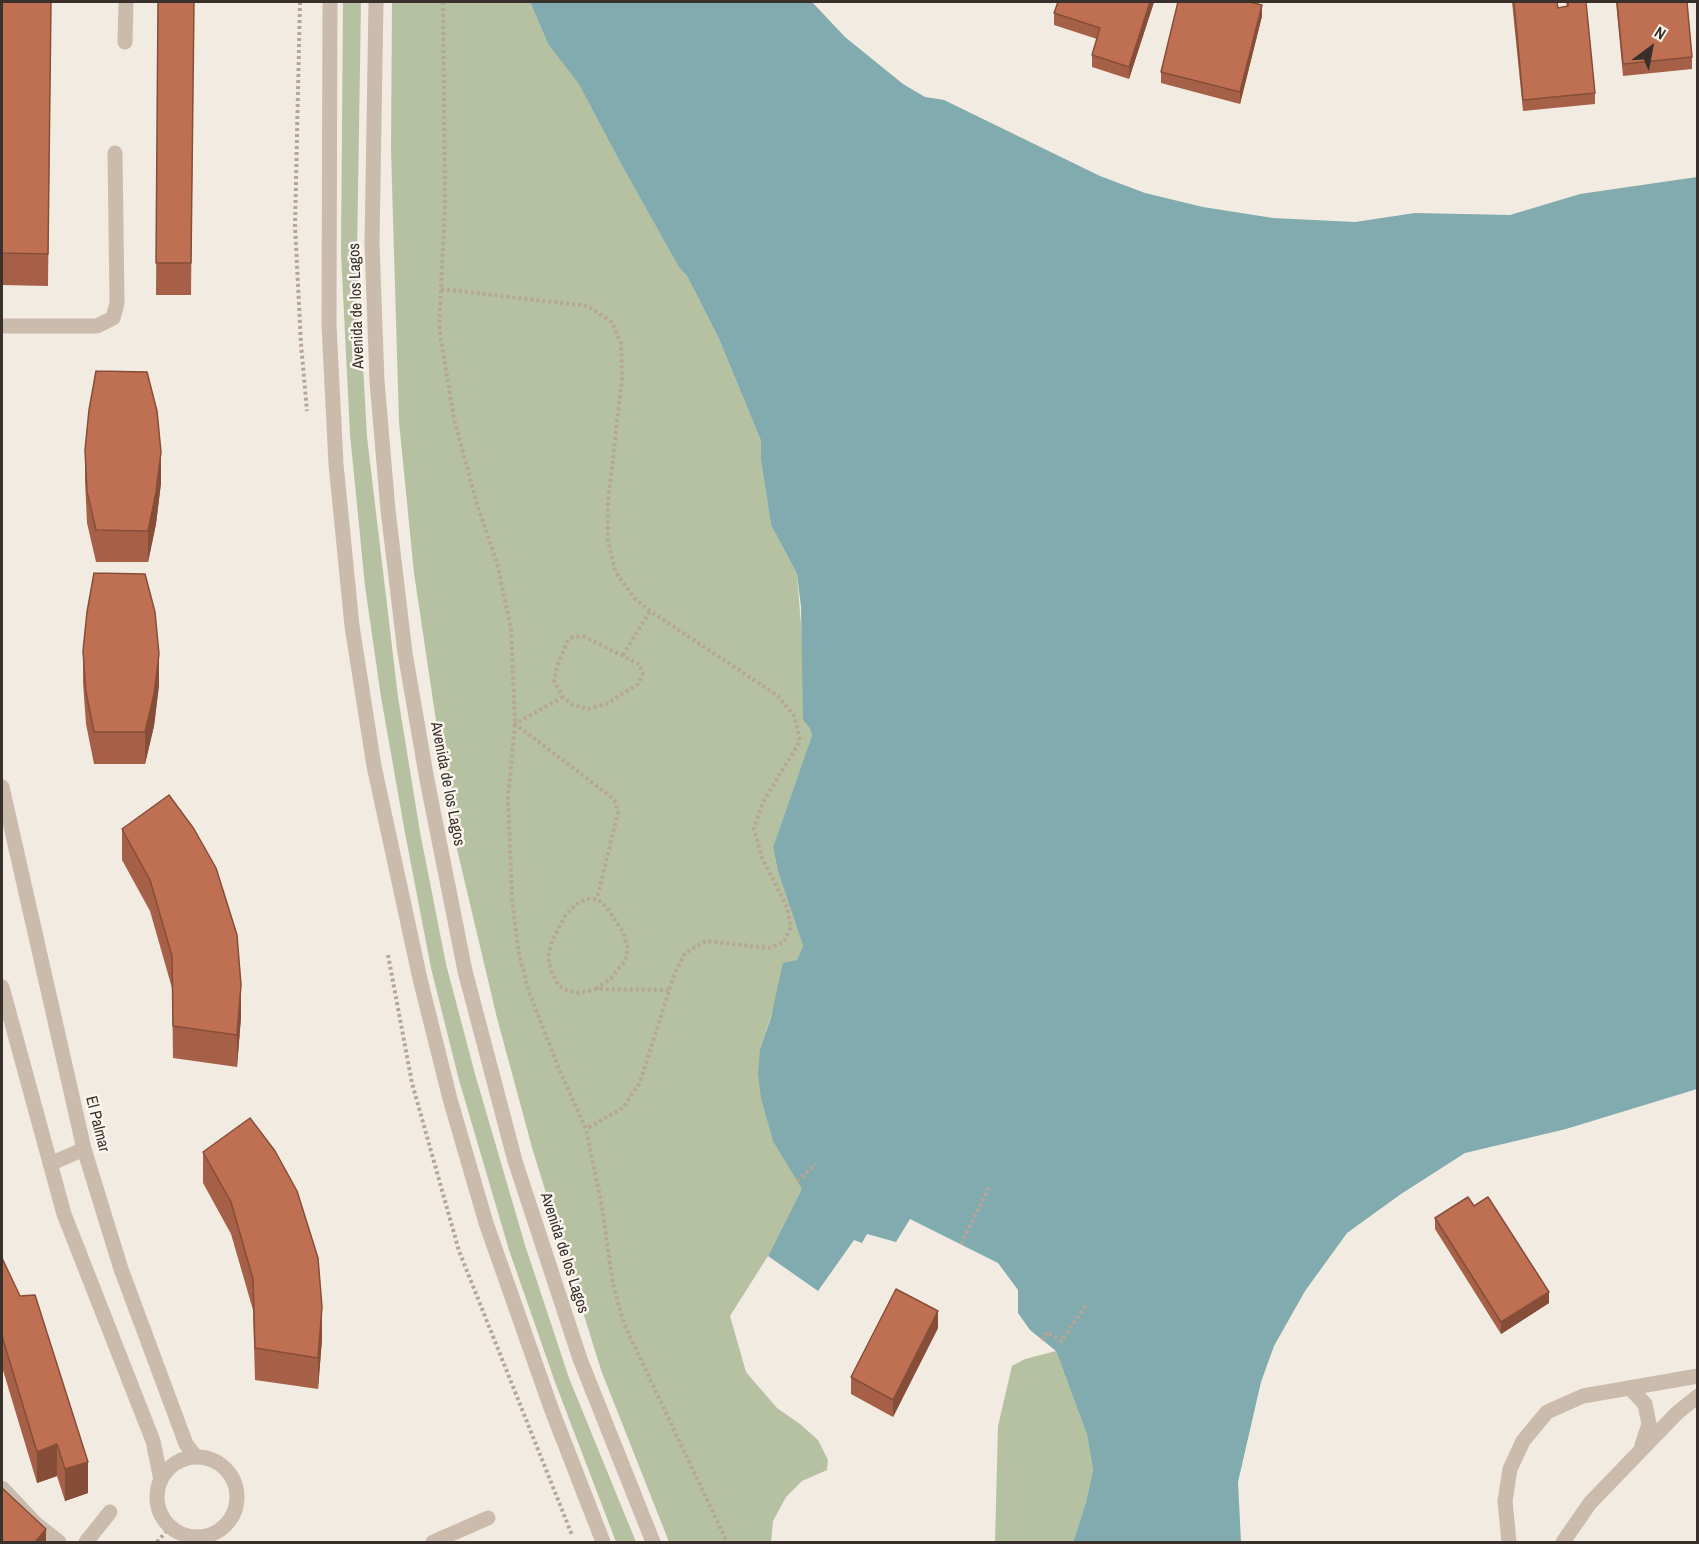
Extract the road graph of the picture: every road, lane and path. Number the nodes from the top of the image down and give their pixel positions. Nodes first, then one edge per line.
1 (126, 2) edge
2 (330, 2) edge
3 (376, 2) edge
4 (443, 2) edge
5 (125, 42) dead end
6 (115, 153) dead end
7 (441, 289) junction
8 (2, 326) edge
9 (650, 611) junction
10 (623, 655) junction
11 (563, 697) junction
12 (515, 724) junction
13 (2, 787) edge
14 (597, 899) junction
15 (2, 987) edge
16 (596, 989) junction
17 (670, 990) junction
18 (586, 1129) junction
19 (84, 1149) junction
20 (50, 1164) junction
21 (816, 1164) dead end
22 (797, 1181) dead end
23 (989, 1188) dead end
24 (961, 1244) dead end
25 (1087, 1303) dead end
26 (1042, 1340) dead end
27 (1698, 1376) edge
28 (1630, 1388) junction
29 (1698, 1396) edge
30 (1640, 1450) junction
31 (196, 1457) junction
32 (161, 1480) junction
33 (2, 1488) edge
34 (110, 1512) dead end
35 (488, 1518) dead end
36 (170, 1527) junction
37 (195, 1540) edge
38 (60, 1542) edge
39 (86, 1542) edge
40 (157, 1542) edge
41 (433, 1542) edge
42 (603, 1542) edge
43 (653, 1542) edge
44 (727, 1542) edge
45 (1509, 1542) edge
46 (1563, 1542) edge

1 - 5 street
2 - 42 street, Avenida de los Lagos
3 - 43 street, Avenida de los Lagos
4 - 7 path
6 - 8 street
7 - 9 path
7 - 12 path
9 - 10 path
9 - 17 path
10 - 11 path
10 - 11 path
11 - 12 path
12 - 14 path
12 - 18 path
13 - 19 street, El Palmar
14 - 16 path
14 - 16 path
15 - 20 street
16 - 17 path
17 - 18 path
18 - 44 path
19 - 20 street
19 - 31 street, El Palmar
20 - 32 street
21 - 22 path
23 - 24 path
25 - 26 path
27 - 28 street
28 - 30 street
28 - 45 street
29 - 30 street
30 - 46 street
31 - 32 street
31 - 37 street
32 - 36 street
33 - 38 street
34 - 39 street
35 - 41 street
36 - 37 street
36 - 40 path

